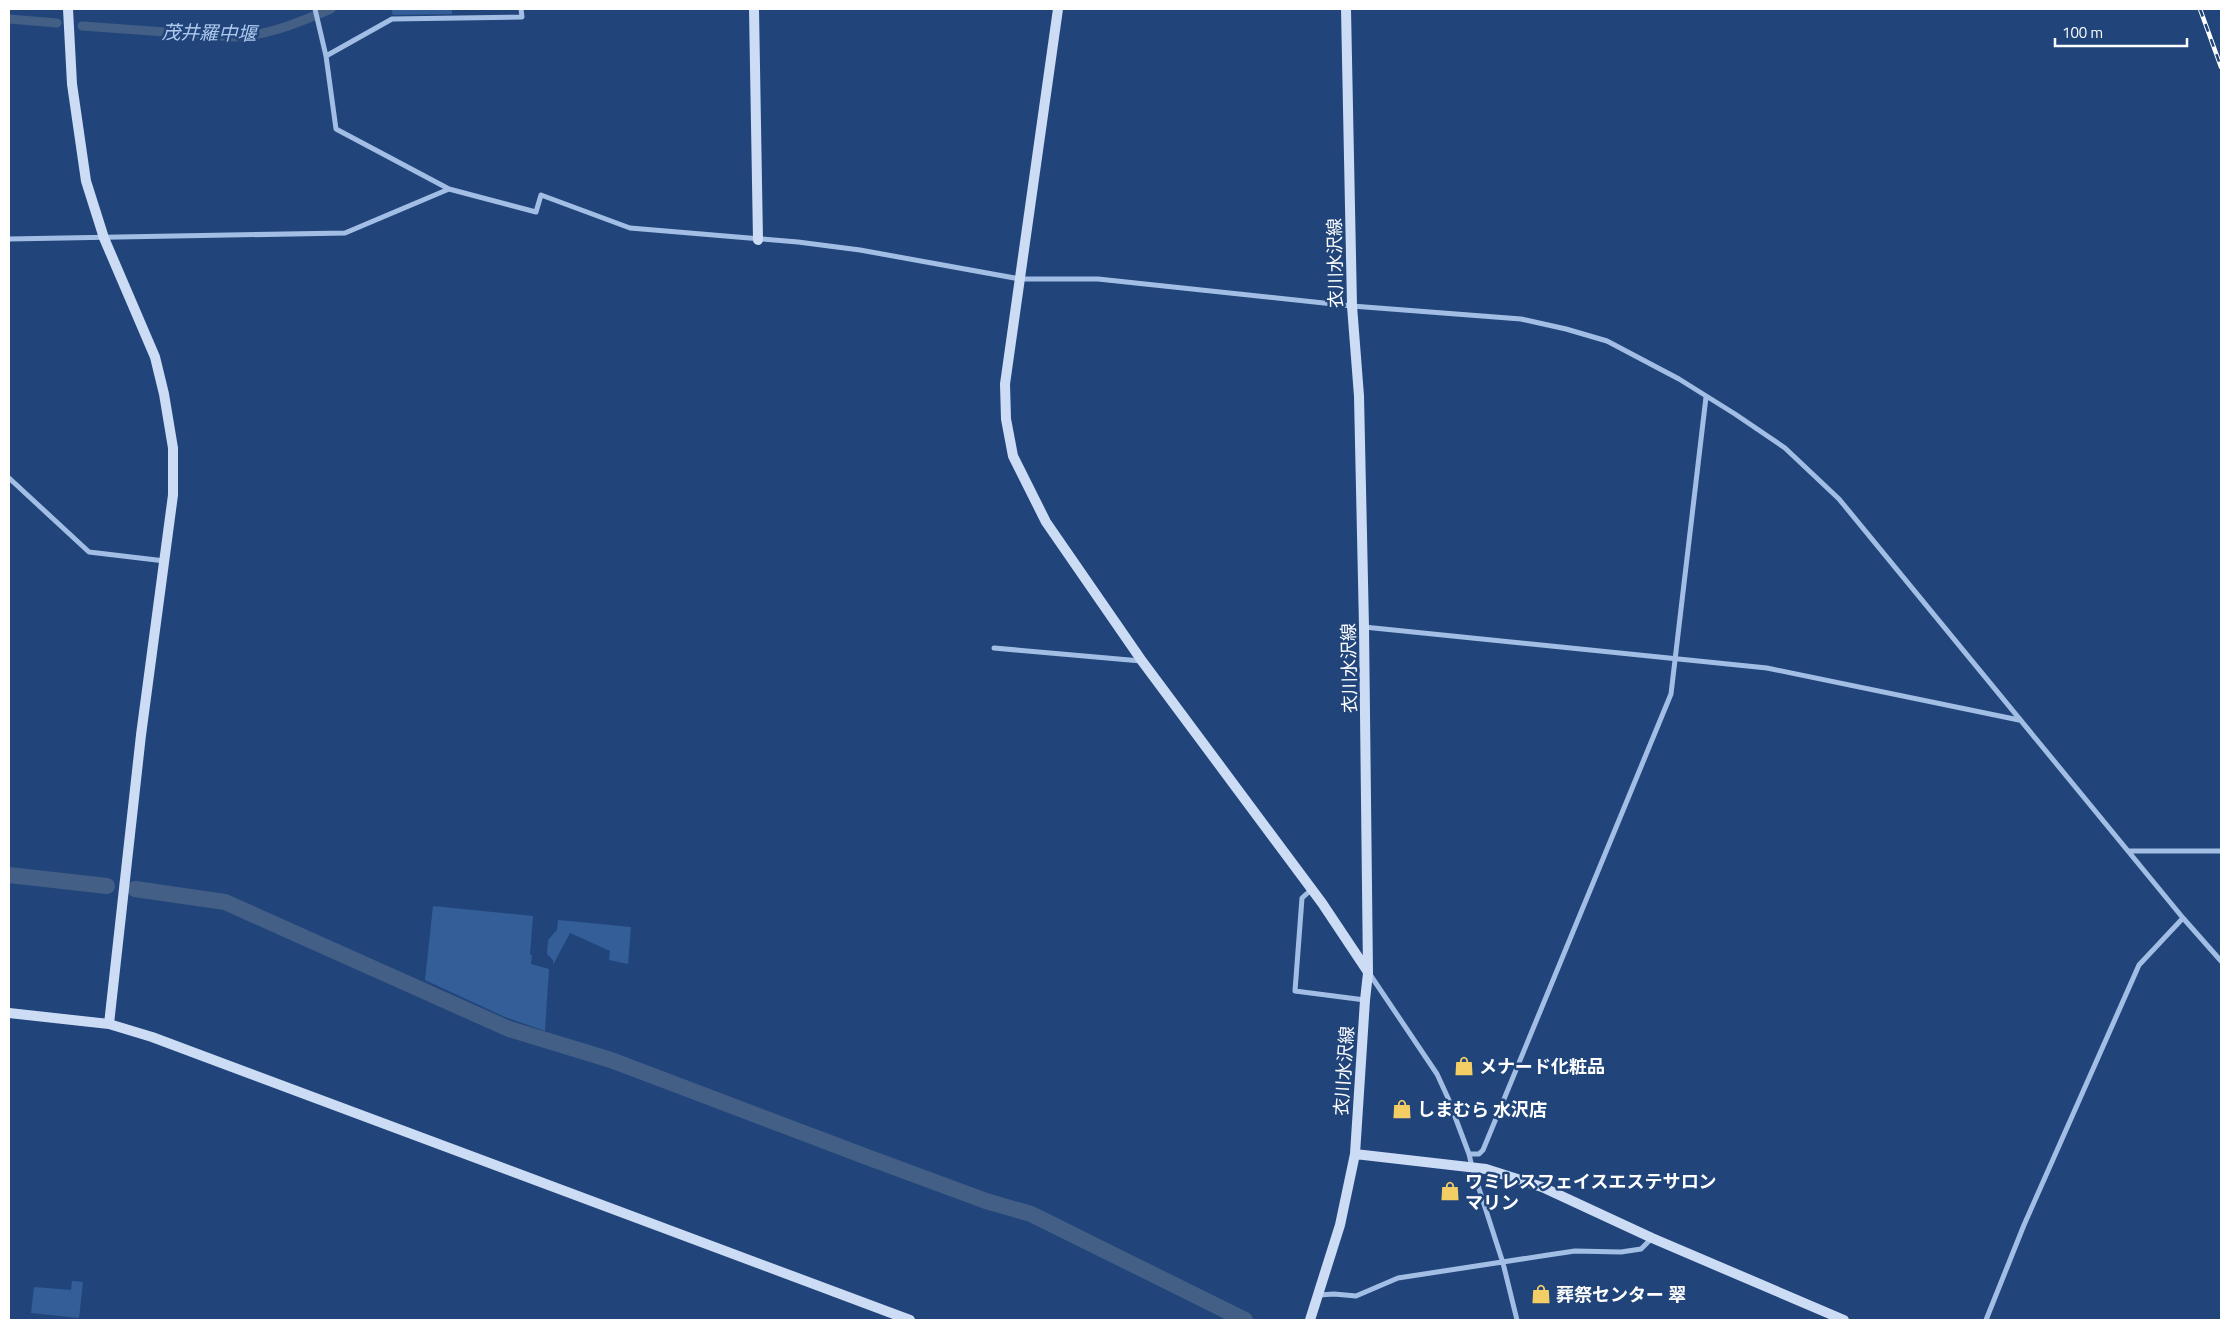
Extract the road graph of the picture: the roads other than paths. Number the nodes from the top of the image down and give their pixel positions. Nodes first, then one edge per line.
1 (68, 9) edge
2 (522, 9) edge
3 (754, 9) edge
4 (1058, 9) edge
5 (1346, 9) edge
6 (315, 10) edge
7 (326, 56) junction
8 (449, 189) junction
9 (104, 238) junction
10 (9, 239) edge
11 (758, 240) junction
12 (1020, 279) junction
13 (1352, 306) junction
14 (1706, 396) junction
15 (9, 478) edge
16 (165, 561) junction
17 (1364, 626) junction
18 (994, 648) dead end
19 (1676, 658) junction
20 (1142, 661) junction
21 (2020, 720) junction
22 (2129, 852) junction
23 (2221, 852) edge
24 (1312, 889) junction
25 (2182, 918) junction
26 (2221, 961) edge
27 (1368, 973) junction
28 (1365, 1000) junction
29 (9, 1014) edge
30 (108, 1024) junction
31 (1355, 1154) junction
32 (1469, 1154) junction
33 (1472, 1168) junction
34 (1652, 1238) junction
35 (1503, 1263) junction
36 (1319, 1295) junction
37 (910, 1320) edge
38 (1310, 1320) edge
39 (1517, 1320) edge
40 (1844, 1320) edge
41 (1986, 1320) edge

1 - 9 street
2 - 7 street
3 - 11 street
4 - 12 street
5 - 13 street, 衣川水沢線
6 - 7 street
7 - 8 street
8 - 9 street
8 - 11 street
9 - 10 street
9 - 16 street
11 - 12 street
12 - 13 street
12 - 20 street
13 - 14 street
13 - 17 street, 衣川水沢線
14 - 19 street
14 - 21 street
15 - 16 street
16 - 30 street
17 - 19 street
17 - 27 street, 衣川水沢線
18 - 20 street
19 - 21 street
19 - 32 street
20 - 24 street
21 - 22 street
22 - 23 street
22 - 25 street
24 - 27 street
24 - 28 street
25 - 26 street
25 - 41 street
27 - 28 street, 衣川水沢線
27 - 32 street
28 - 31 street, 衣川水沢線
29 - 30 street
30 - 37 street
31 - 33 street
31 - 36 street, 衣川水沢線
32 - 33 street
33 - 34 street
33 - 35 street
34 - 35 street
34 - 40 street
35 - 36 street
35 - 39 street
36 - 38 street, 衣川水沢線

